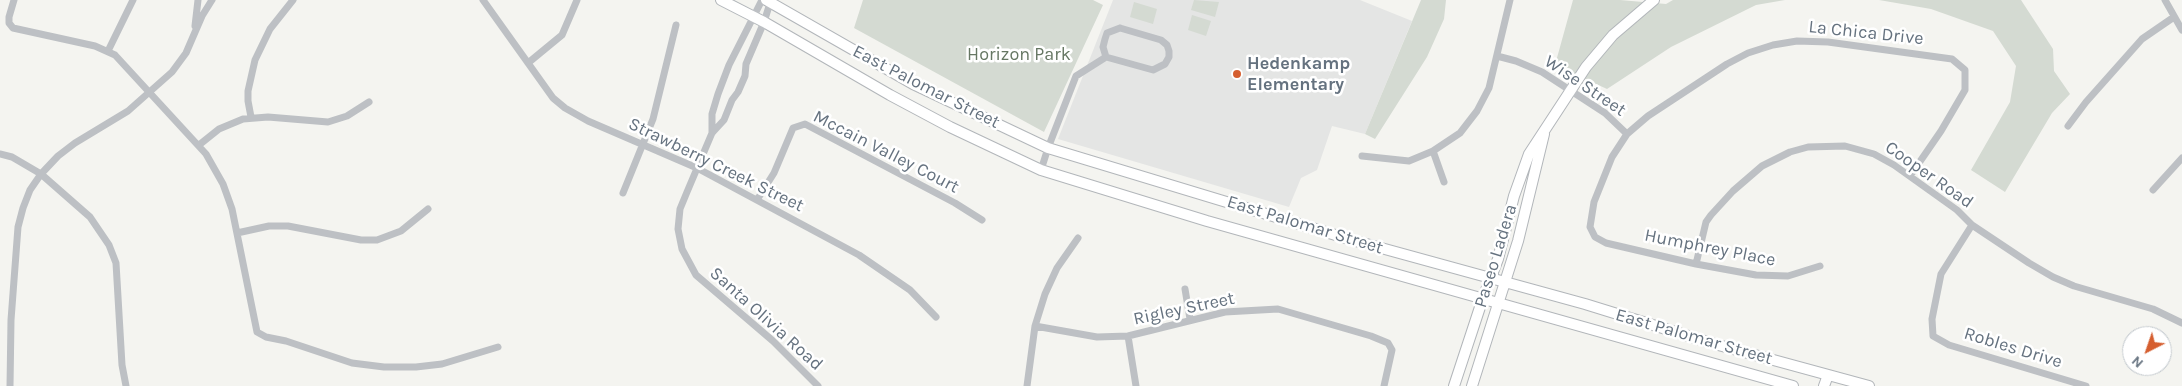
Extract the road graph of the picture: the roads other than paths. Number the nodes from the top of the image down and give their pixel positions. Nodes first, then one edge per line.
1 (14, 0) edge
2 (132, 0) edge
3 (198, 0) edge
4 (212, 0) edge
5 (293, 0) edge
6 (483, 0) edge
7 (577, 0) edge
8 (721, 0) edge
9 (1510, 0) edge
10 (1654, 0) edge
11 (2164, 0) edge
12 (767, 1) edge
13 (753, 16) junction
14 (2174, 17) junction
15 (764, 22) junction
16 (676, 25) dead end
17 (2182, 30) edge
18 (195, 31) junction
19 (108, 51) junction
20 (1497, 56) junction
21 (1106, 57) junction
22 (528, 63) junction
23 (150, 91) junction
24 (1570, 91) junction
25 (369, 102) dead end
26 (251, 117) junction
27 (2068, 126) dead end
28 (1545, 131) junction
29 (712, 133) junction
30 (1628, 134) junction
31 (643, 143) junction
32 (199, 145) junction
33 (1048, 148) junction
34 (1433, 151) junction
35 (0, 154) edge
36 (1362, 156) dead end
37 (2182, 158) edge
38 (697, 168) junction
39 (1041, 170) junction
40 (41, 174) junction
41 (1910, 176) junction
42 (1444, 182) dead end
43 (2153, 190) dead end
44 (623, 192) dead end
45 (757, 200) junction
46 (428, 208) dead end
47 (982, 220) dead end
48 (1972, 225) junction
49 (237, 233) junction
50 (1595, 237) joint
51 (1078, 238) dead end
52 (1696, 264) junction
53 (1820, 266) dead end
54 (1492, 278) junction
55 (1506, 282) junction
56 (1185, 289) dead end
57 (1483, 298) junction
58 (1499, 302) junction
59 (936, 317) dead end
60 (1190, 319) junction
61 (2182, 323) edge
62 (1035, 326) junction
63 (1128, 336) junction
64 (498, 347) dead end
65 (1828, 375) junction
66 (10, 386) edge
67 (126, 386) edge
68 (818, 386) edge
69 (1027, 386) edge
70 (1136, 386) edge
71 (1384, 386) edge
72 (1454, 386) edge
73 (1472, 386) edge
74 (1793, 386) edge
75 (1824, 386) edge
76 (1869, 386) edge
77 (2086, 386) edge

1 - 19 street
2 - 19 street
3 - 18 street
4 - 18 street
5 - 26 street
6 - 22 street, Strawberry Creek Street
7 - 22 street
8 - 13 main road, East Palomar Street
9 - 20 street
10 - 24 main road, Paseo Ladera
11 - 14 street
12 - 13 street, Santa Olivia Road
12 - 15 street, Santa Olivia Road
12 - 33 main road, East Palomar Street
13 - 15 main road, East Palomar Street
13 - 29 street, Santa Olivia Road
14 - 17 street
14 - 27 street
15 - 29 street, Santa Olivia Road
15 - 39 main road, East Palomar Street
16 - 31 street
18 - 23 street
19 - 23 street
20 - 24 street, Wise Street
20 - 34 street
21 - 21 street
21 - 33 street
22 - 31 street, Strawberry Creek Street
23 - 32 street
23 - 40 street
24 - 28 main road, Paseo Ladera
24 - 30 street, Wise Street
25 - 26 street
26 - 32 street
28 - 54 main road, Paseo Ladera
28 - 55 main road, Paseo Ladera
29 - 38 street, Santa Olivia Road
30 - 41 street, La Chica Drive
30 - 50 street, La Chica Drive
31 - 38 street, Strawberry Creek Street
31 - 44 street
32 - 49 street
33 - 39 street
33 - 54 main road, East Palomar Street
34 - 36 street
34 - 42 street
35 - 40 street
37 - 43 street
38 - 45 street, Strawberry Creek Street
38 - 68 street, Santa Olivia Road
39 - 57 main road, East Palomar Street
40 - 66 street
40 - 67 street
41 - 48 street, Cooper Road
41 - 52 street, Cooper Road
45 - 47 street, Mccain Valley Court
45 - 59 street, Strawberry Creek Street
46 - 49 street
48 - 61 street, Cooper Road
48 - 77 street, Robles Drive
49 - 64 street
50 - 52 street, Humphrey Place
51 - 62 street
52 - 53 street, Humphrey Place
54 - 55 main road, East Palomar Street
54 - 57 main road, Paseo Ladera
55 - 58 main road, Paseo Ladera
55 - 65 main road, East Palomar Street
56 - 60 street
57 - 58 main road, East Palomar Street
57 - 72 main road, Paseo Ladera
58 - 73 main road, Paseo Ladera
58 - 74 main road, East Palomar Street
60 - 63 street, Rigley Street
60 - 71 street, Rigley Street
62 - 63 street, Rigley Street
62 - 69 street
63 - 70 street
65 - 75 main road
65 - 76 main road, East Palomar Street

